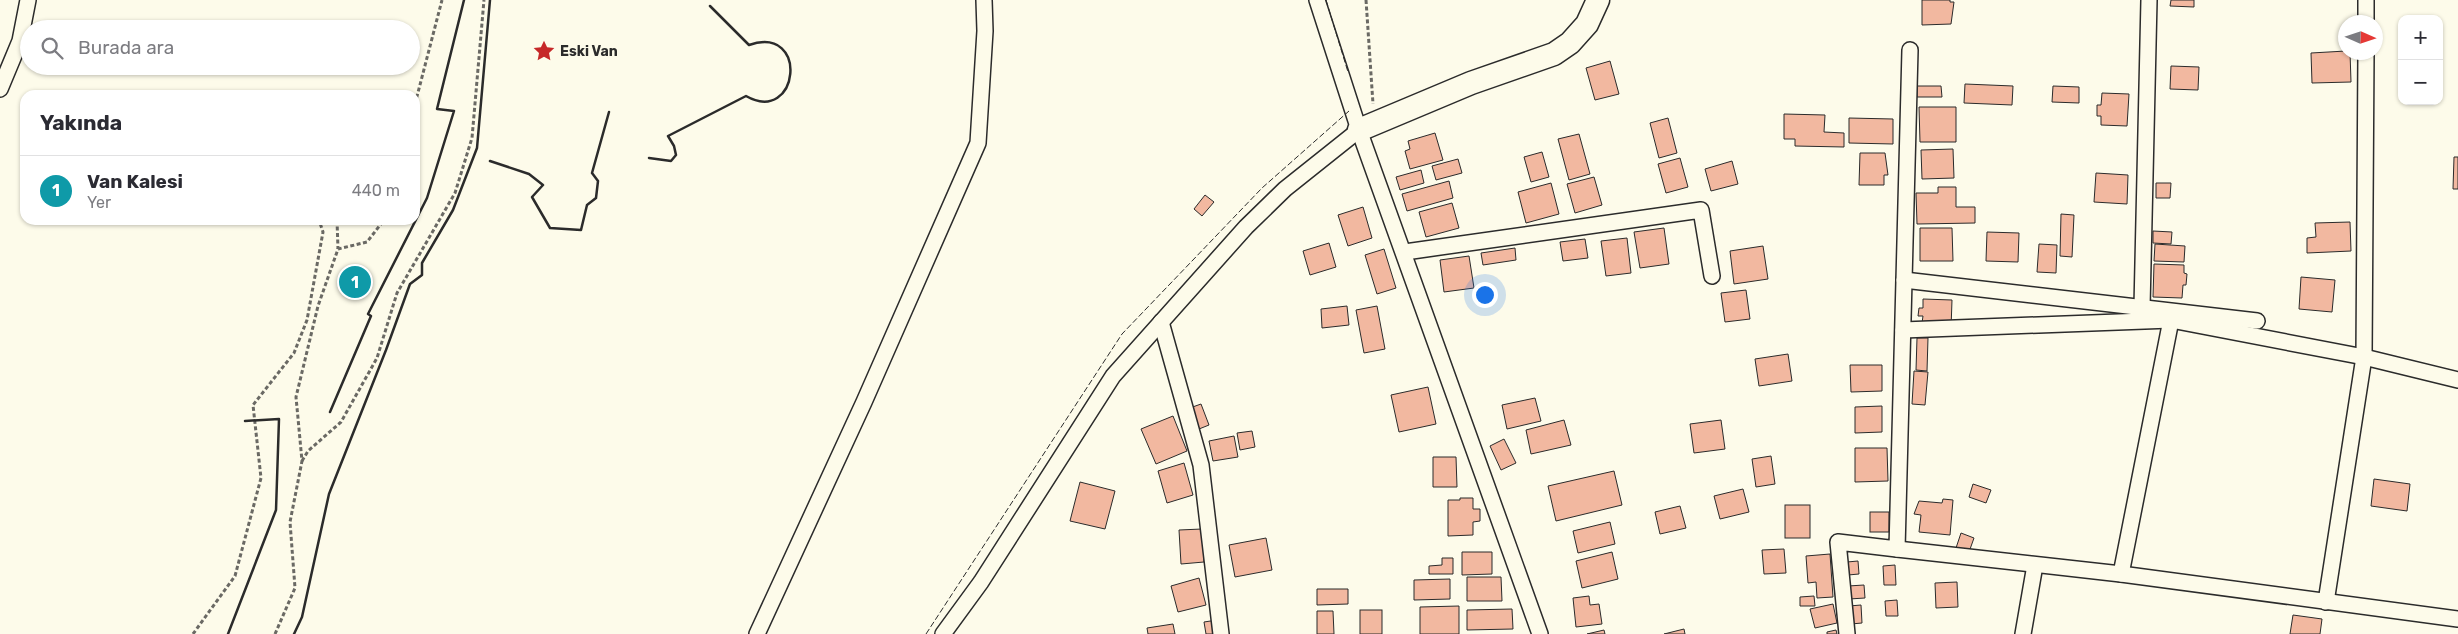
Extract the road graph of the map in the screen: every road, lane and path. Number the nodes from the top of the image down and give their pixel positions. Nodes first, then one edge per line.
1 (28, 0) edge
2 (442, 0) edge
3 (484, 0) edge
4 (984, 0) edge
5 (1317, 0) edge
6 (1366, 0) edge
7 (1598, 0) edge
8 (2149, 0) edge
9 (2366, 0) edge
10 (2366, 15) edge
11 (24, 20) edge
12 (20, 41) edge
13 (1910, 50) dead end
14 (2366, 60) edge
15 (0, 89) edge
16 (419, 90) edge
17 (1359, 130) junction
18 (321, 225) edge
19 (337, 225) edge
20 (380, 225) edge
21 (338, 248) junction
22 (1405, 252) junction
23 (1712, 276) dead end
24 (1904, 280) junction
25 (2142, 307) junction
26 (2171, 320) junction
27 (2257, 321) dead end
28 (1161, 322) junction
29 (304, 328) junction
30 (312, 328) junction
31 (1902, 330) junction
32 (2364, 358) junction
33 (2458, 380) edge
34 (302, 461) junction
35 (1897, 549) junction
36 (2035, 565) junction
37 (2121, 574) junction
38 (2326, 602) junction
39 (2458, 619) edge
40 (193, 634) edge
41 (275, 634) edge
42 (757, 634) edge
43 (943, 634) edge
44 (1221, 634) edge
45 (1540, 634) edge
46 (1847, 634) edge
47 (2023, 634) edge

1 - 11 street
2 - 16 path
3 - 34 path
4 - 42 street
5 - 17 street
6 - 17 path
7 - 17 street
8 - 25 street
9 - 10 street
12 - 15 street
13 - 24 street
14 - 32 street
17 - 22 street
17 - 28 street
18 - 29 path
19 - 21 path
20 - 21 path
21 - 30 path
22 - 23 street
22 - 45 street
24 - 25 street
24 - 31 street
25 - 27 street
26 - 31 street
26 - 32 street
26 - 37 street
28 - 43 street
28 - 44 street
29 - 30 path
29 - 40 path
30 - 34 path
31 - 35 street
32 - 33 street
32 - 38 street
34 - 41 path
35 - 36 street
35 - 46 street
36 - 37 street
36 - 47 street
37 - 38 street
38 - 39 street

